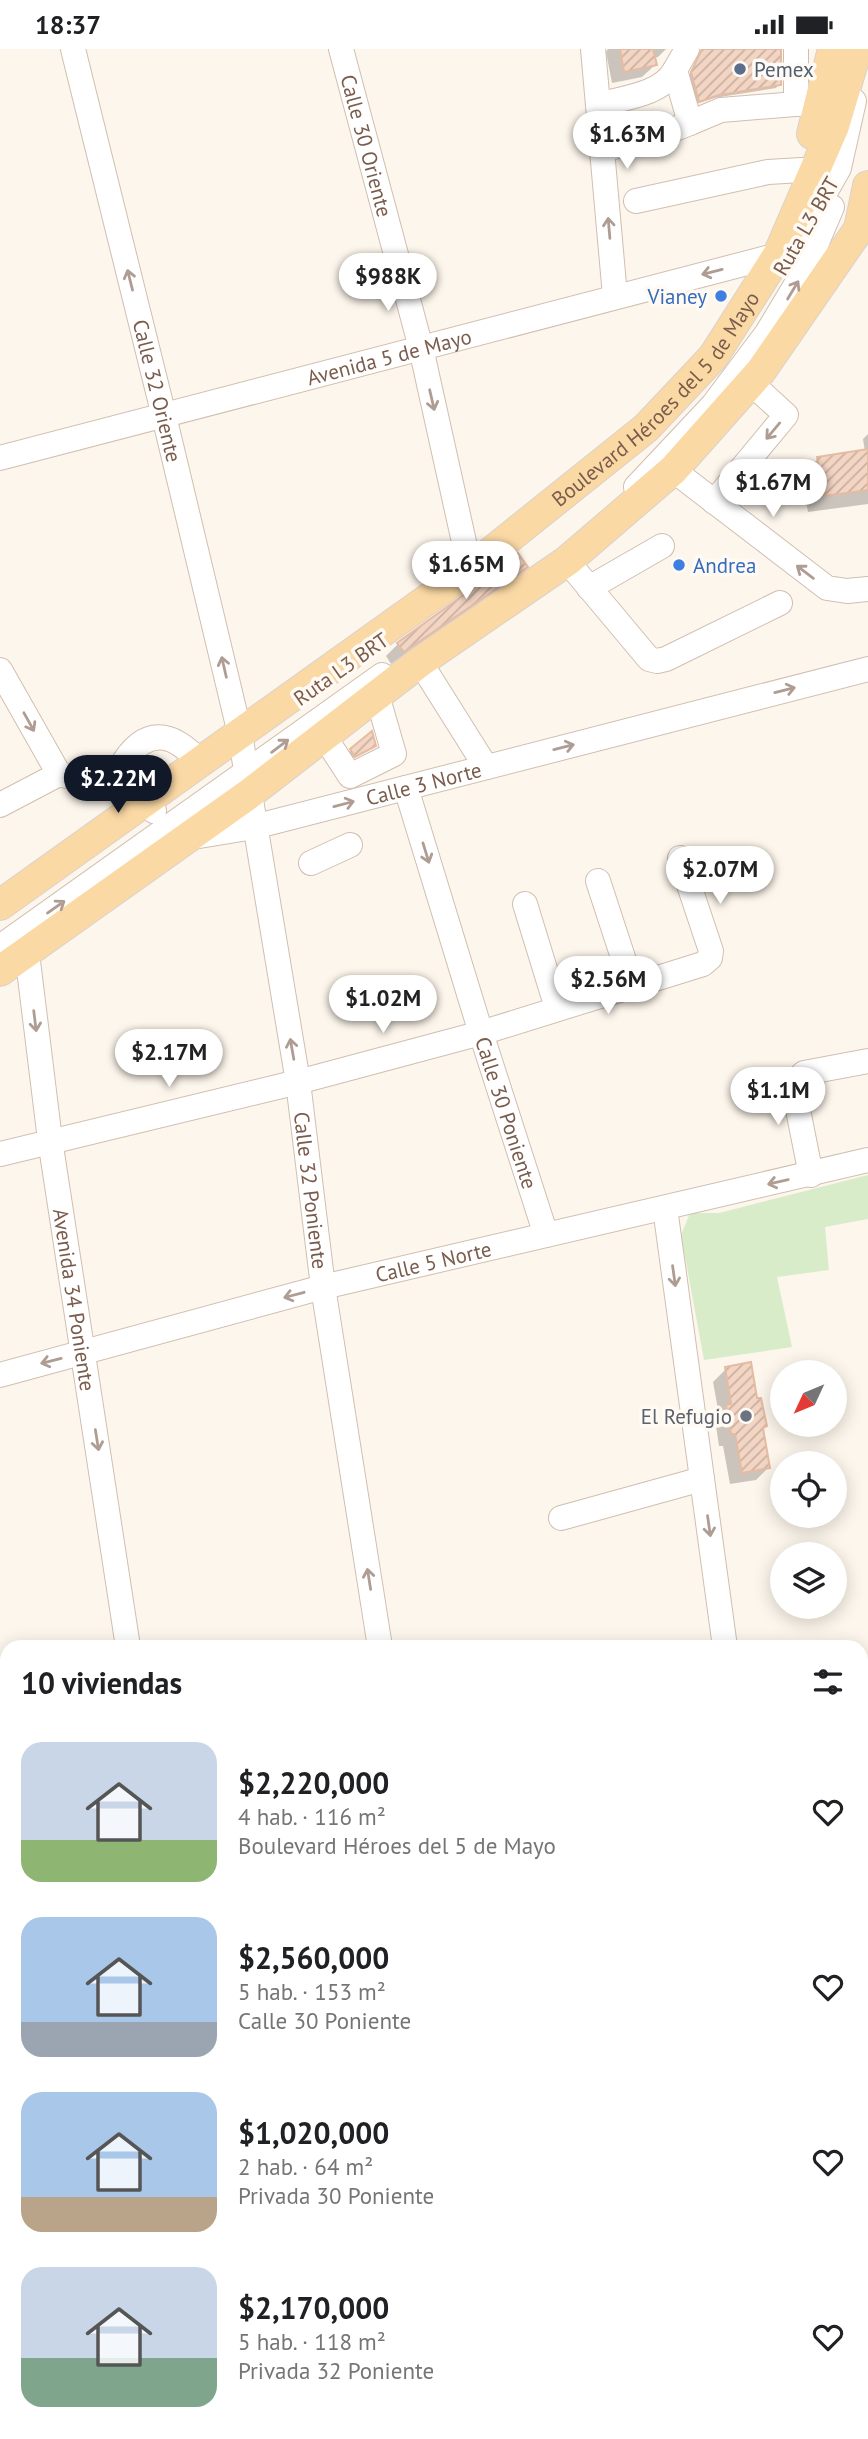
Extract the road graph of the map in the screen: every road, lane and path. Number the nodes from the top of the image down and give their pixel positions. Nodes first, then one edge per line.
1 (73, 49) edge
2 (341, 49) edge
3 (593, 49) edge
4 (796, 49) edge
5 (833, 49) edge
6 (857, 49) edge
7 (866, 49) edge
8 (681, 60) edge
9 (868, 90) edge
10 (808, 103) junction
11 (598, 105) junction
12 (690, 123) junction
13 (602, 150) junction
14 (802, 170) junction
15 (868, 186) edge
16 (636, 201) dead end
17 (865, 221) edge
18 (778, 255) junction
19 (615, 296) junction
20 (421, 348) junction
21 (751, 383) junction
22 (164, 416) junction
23 (0, 458) edge
24 (673, 470) junction
25 (714, 502) junction
26 (662, 547) dead end
27 (567, 561) junction
28 (470, 569) junction
29 (589, 588) junction
30 (868, 589) edge
31 (780, 603) dead end
32 (419, 662) junction
33 (868, 669) edge
34 (0, 670) edge
35 (377, 695) junction
36 (324, 736) junction
37 (240, 737) junction
38 (201, 761) junction
39 (486, 767) junction
40 (59, 774) junction
41 (247, 783) junction
42 (111, 787) junction
43 (406, 788) junction
44 (146, 804) junction
45 (0, 805) edge
46 (254, 827) junction
47 (177, 832) junction
48 (350, 845) dead end
49 (680, 858) dead end
50 (311, 863) dead end
51 (598, 881) dead end
52 (526, 904) dead end
53 (0, 905) edge
54 (0, 914) edge
55 (13, 950) edge
56 (0, 971) edge
57 (632, 985) junction
58 (557, 1009) junction
59 (481, 1033) junction
60 (868, 1061) edge
61 (298, 1082) junction
62 (50, 1140) junction
63 (0, 1154) edge
64 (868, 1160) edge
65 (811, 1175) junction
66 (665, 1209) junction
67 (546, 1235) junction
68 (323, 1287) junction
69 (84, 1353) junction
70 (0, 1374) edge
71 (702, 1479) junction
72 (561, 1518) dead end
73 (127, 1640) edge
74 (379, 1640) edge
75 (724, 1640) edge

22 -> 1 street, Calle 32 Oriente
2 - 20 street, Calle 30 Oriente
3 - 11 street
4 - 10 street
5 - 10 main road
6 - 18 main road, Boulevard Héroes del 5 de Mayo
7 - 37 street, Ruta L3 BRT
8 - 11 street
8 - 12 street
41 -> 9 street, Ruta L3 BRT
10 - 12 street
10 - 14 main road
11 - 13 street
12 - 13 street
19 -> 13 street
14 - 16 street
14 - 18 main road
15 - 17 main road
17 - 21 main road
18 -> 19 street, Avenida 5 de Mayo
18 - 28 main road, Boulevard Héroes del 5 de Mayo
19 - 20 street, Avenida 5 de Mayo
20 - 22 street, Avenida 5 de Mayo
20 -> 28 street, Calle 30 Oriente
21 - 24 main road
21 -> 25 street
22 - 23 street, Avenida 5 de Mayo
37 -> 22 street, Calle 32 Oriente
24 - 25 street
24 - 27 main road
30 -> 25 street
26 - 29 street
27 - 29 street
27 - 32 main road
28 - 37 main road, Boulevard Héroes del 5 de Mayo
29 - 31 street
32 - 35 main road
32 - 39 street
39 -> 33 street, Calle 3 Norte
34 -> 40 street
35 - 36 main road
35 - 36 street
36 - 41 main road
37 - 38 main road, Boulevard Héroes del 5 de Mayo
37 - 41 street, Calle 32 Poniente
37 - 44 street, Ruta L3 BRT
38 - 42 street
38 - 44 main road, Boulevard Héroes del 5 de Mayo
39 - 43 street, Calle 3 Norte
40 - 42 street
40 - 45 street
41 - 46 street, Calle 32 Poniente
41 - 47 main road
42 - 44 street
46 -> 43 street, Calle 3 Norte
43 -> 59 street, Calle 30 Poniente
44 - 47 street
44 - 53 main road, Boulevard Héroes del 5 de Mayo
44 - 54 street, Ruta L3 BRT
46 - 47 street, Calle 3 Norte
61 -> 46 street, Calle 32 Poniente
55 -> 47 main road
48 - 50 street
49 - 57 street
51 - 57 street
52 - 58 street
55 - 56 main road
55 -> 62 street, Avenida 34 Poniente
57 - 58 street
58 - 59 street
59 - 61 street
59 - 67 street, Calle 30 Poniente
60 - 65 street
61 - 62 street
61 - 68 street, Calle 32 Poniente
62 - 63 street
62 - 69 street, Avenida 34 Poniente
64 - 65 street, Calle 5 Norte
65 -> 66 street, Calle 5 Norte
66 - 67 street, Calle 5 Norte
66 -> 71 street
67 - 68 street, Calle 5 Norte
68 -> 69 street, Calle 5 Norte
74 -> 68 street, Calle 32 Poniente
69 -> 70 street, Calle 5 Norte
69 -> 73 street, Avenida 34 Poniente
71 - 72 street
71 -> 75 street

